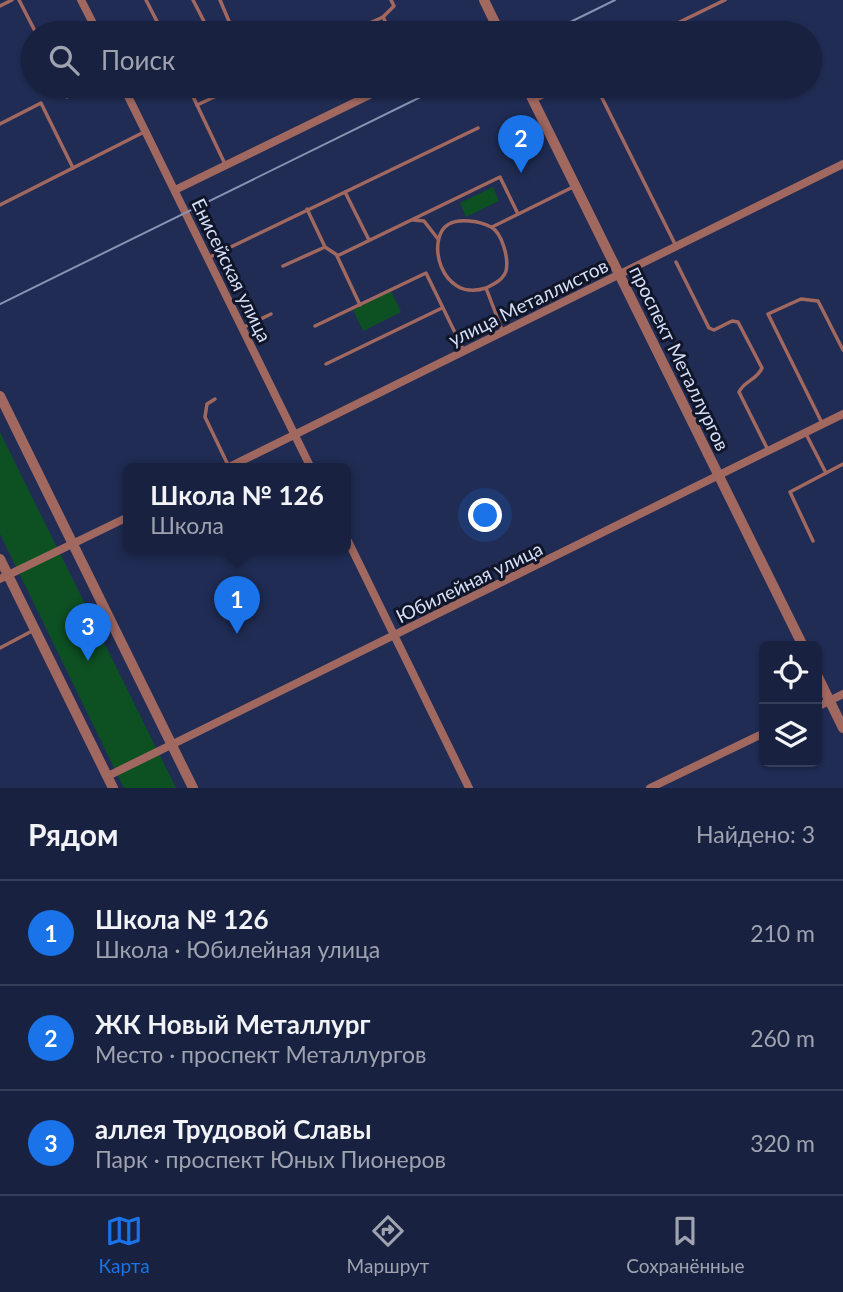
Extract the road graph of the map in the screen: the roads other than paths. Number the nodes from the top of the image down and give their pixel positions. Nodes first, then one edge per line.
1 (12, 0) edge
2 (19, 0) edge
3 (81, 0) edge
4 (146, 0) edge
5 (193, 0) edge
6 (220, 0) edge
7 (391, 0) edge
8 (484, 0) edge
9 (725, 0) edge
10 (0, 6) edge
11 (383, 17) junction
12 (30, 21) edge
13 (91, 21) edge
14 (157, 21) edge
15 (204, 21) edge
16 (229, 21) edge
17 (374, 21) edge
18 (385, 21) edge
19 (494, 21) edge
20 (682, 21) edge
21 (129, 98) edge
22 (194, 98) edge
23 (211, 98) edge
24 (363, 98) edge
25 (532, 98) edge
26 (540, 98) edge
27 (602, 98) edge
28 (534, 101) junction
29 (197, 105) junction
30 (0, 124) edge
31 (478, 128) dead end
32 (146, 131) junction
33 (225, 164) junction
34 (843, 164) edge
35 (73, 168) junction
36 (575, 186) junction
37 (174, 190) junction
38 (345, 191) junction
39 (0, 205) edge
40 (307, 209) junction
41 (518, 214) junction
42 (411, 220) junction
43 (492, 227) junction
44 (369, 240) junction
45 (439, 241) junction
46 (676, 246) junction
47 (325, 247) junction
48 (337, 256) junction
49 (208, 258) junction
50 (676, 262) dead end
51 (284, 266) dead end
52 (619, 275) junction
53 (486, 288) junction
54 (360, 305) junction
55 (442, 308) junction
56 (271, 314) dead end
57 (315, 326) dead end
58 (242, 328) junction
59 (503, 332) junction
60 (843, 350) edge
61 (464, 351) junction
62 (326, 364) dead end
63 (0, 396) edge
64 (215, 399) dead end
65 (843, 414) edge
66 (823, 425) junction
67 (806, 433) junction
68 (295, 434) junction
69 (769, 452) junction
70 (226, 463) edge
71 (236, 463) edge
72 (310, 463) edge
73 (843, 464) edge
74 (826, 473) junction
75 (719, 477) junction
76 (123, 519) edge
77 (813, 541) dead end
78 (73, 544) junction
79 (351, 549) edge
80 (0, 559) edge
81 (4, 578) edge
82 (35, 630) junction
83 (395, 636) junction
84 (801, 641) edge
85 (0, 648) edge
86 (822, 685) edge
87 (843, 694) edge
88 (830, 701) junction
89 (822, 705) edge
90 (843, 728) edge
91 (759, 735) edge
92 (172, 745) junction
93 (108, 776) junction
94 (113, 788) edge
95 (193, 788) edge
96 (469, 788) edge
97 (650, 788) edge

1 - 10 lane
2 - 12 lane
3 - 13 street
4 - 14 lane
5 - 15 lane
6 - 16 lane
7 - 11 lane
8 - 19 street
9 - 20 lane
11 - 17 lane
11 - 18 lane
21 - 32 street, Енисейская улица
22 - 29 lane
23 - 29 lane
24 - 33 street
25 - 28 street, проспект Металлургов
26 - 28 lane
27 - 46 lane
28 - 36 street, проспект Металлургов
29 - 33 lane
30 - 35 lane
31 - 38 lane
32 - 35 lane
32 - 37 street, Енисейская улица
33 - 37 street
34 - 46 street, улица Металлистов
35 - 39 lane
36 - 41 lane
36 - 52 street, проспект Металлургов
37 - 49 street, Енисейская улица
38 - 40 lane
38 - 44 lane
40 - 47 lane
40 - 49 lane
41 - 42 lane
41 - 43 lane
42 - 44 lane
42 - 45 lane
43 - 45 lane
43 - 53 lane
44 - 48 lane
45 - 53 lane
46 - 52 street, улица Металлистов
47 - 48 lane
47 - 51 lane
48 - 54 lane
49 - 58 street, Енисейская улица
50 - 69 lane
52 - 59 street, улица Металлистов
52 - 75 street, проспект Металлургов
53 - 59 lane
54 - 55 lane
54 - 57 lane
55 - 61 lane
55 - 62 lane
56 - 58 lane
58 - 68 street, Енисейская улица
59 - 61 street, улица Металлистов
60 - 66 lane
61 - 68 street, улица Металлистов
63 - 78 street
64 - 70 lane
65 - 66 street, Юбилейная улица
66 - 67 street, Юбилейная улица
67 - 69 street, Юбилейная улица
67 - 74 lane
68 - 71 street, улица Металлистов
68 - 72 street, Енисейская улица
69 - 75 street, Юбилейная улица
73 - 74 lane
74 - 77 lane
75 - 83 street, Юбилейная улица
75 - 84 street, проспект Металлургов
76 - 78 street
78 - 81 street
78 - 92 street
79 - 83 street
80 - 81 street
81 - 82 street
82 - 85 lane
82 - 93 street
83 - 92 street, Юбилейная улица
83 - 96 street
86 - 88 street
87 - 88 street
88 - 89 street
88 - 90 street
91 - 97 street
92 - 93 street, Юбилейная улица
92 - 95 street
93 - 94 street

